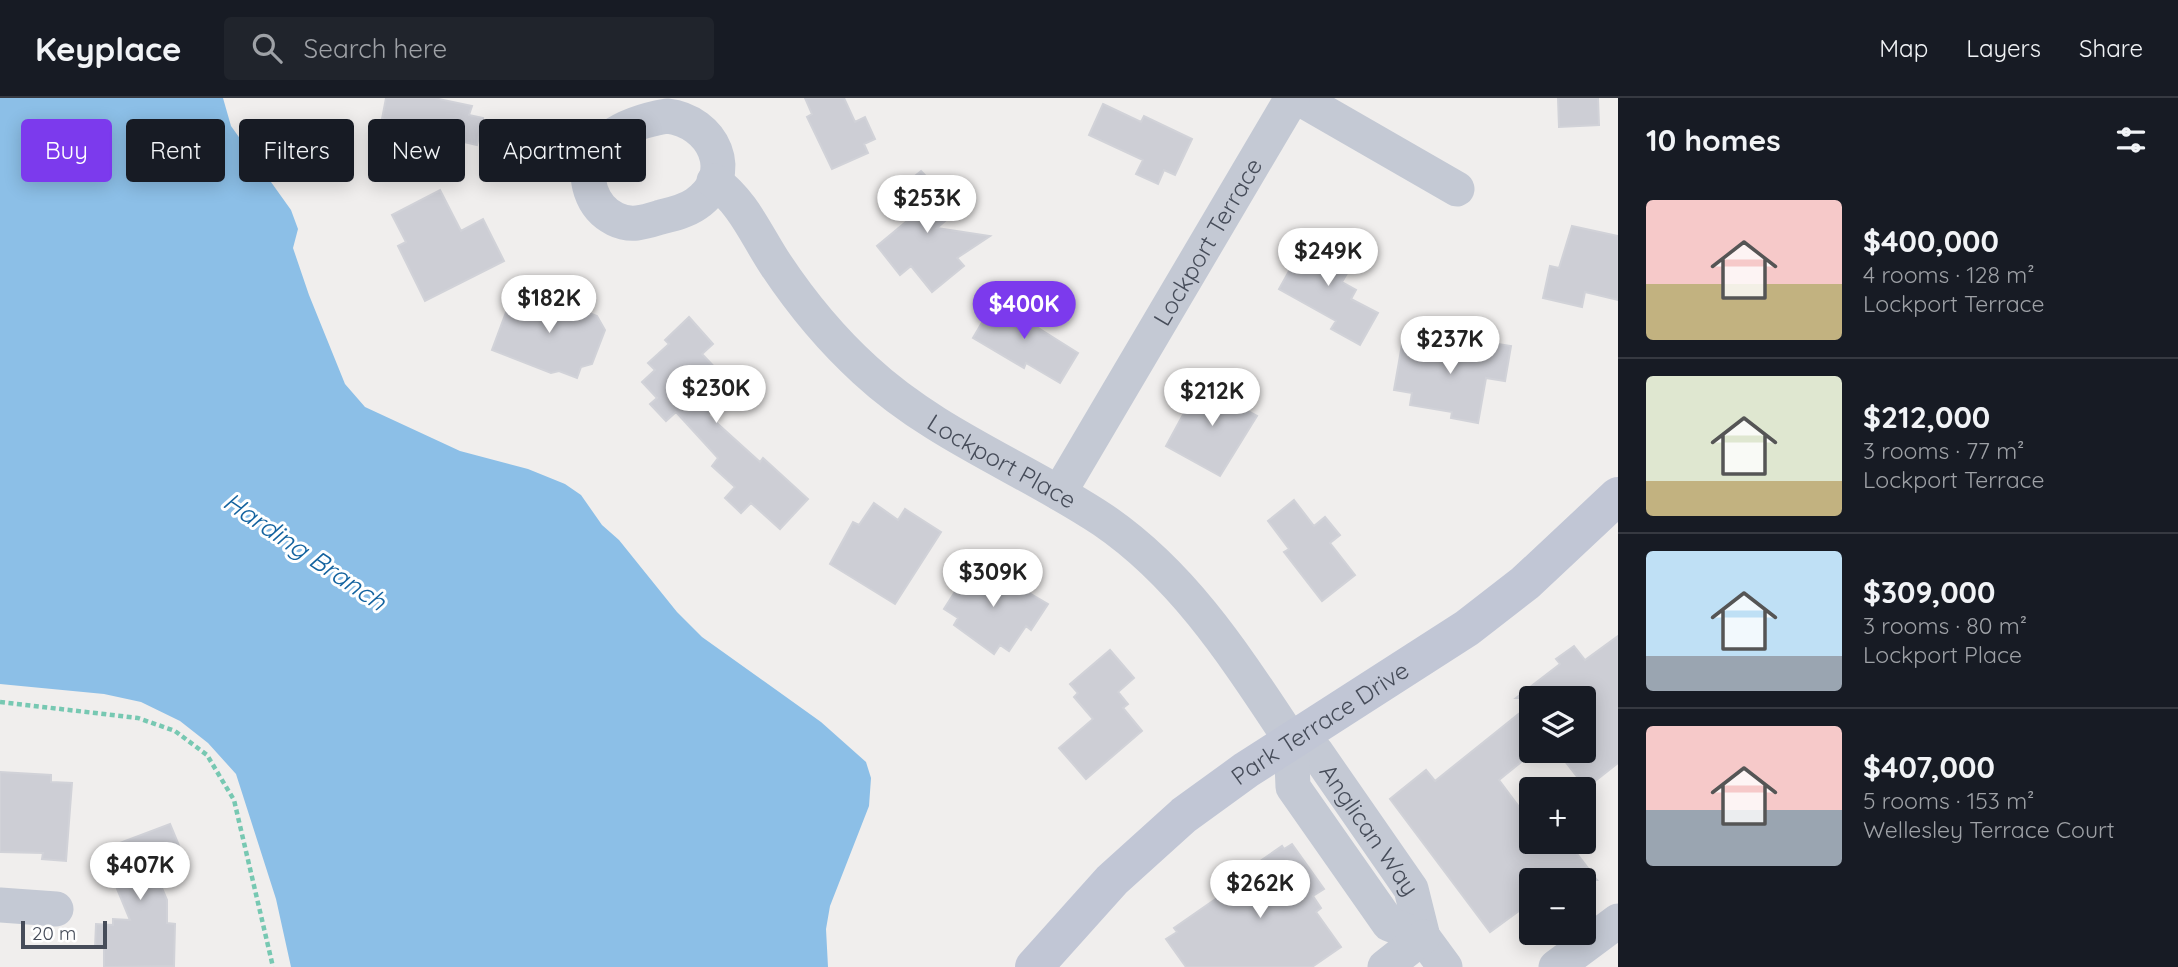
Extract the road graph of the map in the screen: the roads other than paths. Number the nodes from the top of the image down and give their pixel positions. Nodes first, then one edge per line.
1 (1292, 98) edge
2 (1299, 98) edge
3 (714, 181) dead end
4 (1457, 189) dead end
5 (1059, 493) junction
6 (1617, 500) edge
7 (1291, 740) junction
8 (1391, 860) junction
9 (1359, 881) junction
10 (0, 905) edge
11 (56, 909) dead end
12 (1618, 921) edge
13 (1423, 937) junction
14 (1034, 967) edge
15 (1385, 967) edge
16 (1445, 967) edge
17 (1556, 967) edge

1 - 5 street, Lockport Terrace
2 - 4 street
3 - 5 street, Lockport Place
5 - 7 street, Lockport Place
6 - 7 street, Park Terrace Drive
7 - 8 street, Anglican Way
7 - 9 street, Anglican Way
7 - 14 street, Park Terrace Drive
8 - 9 street
8 - 13 street, Anglican Way
9 - 13 street, Anglican Way
10 - 11 street
12 - 17 street
13 - 15 street
13 - 16 street, Anglican Way

